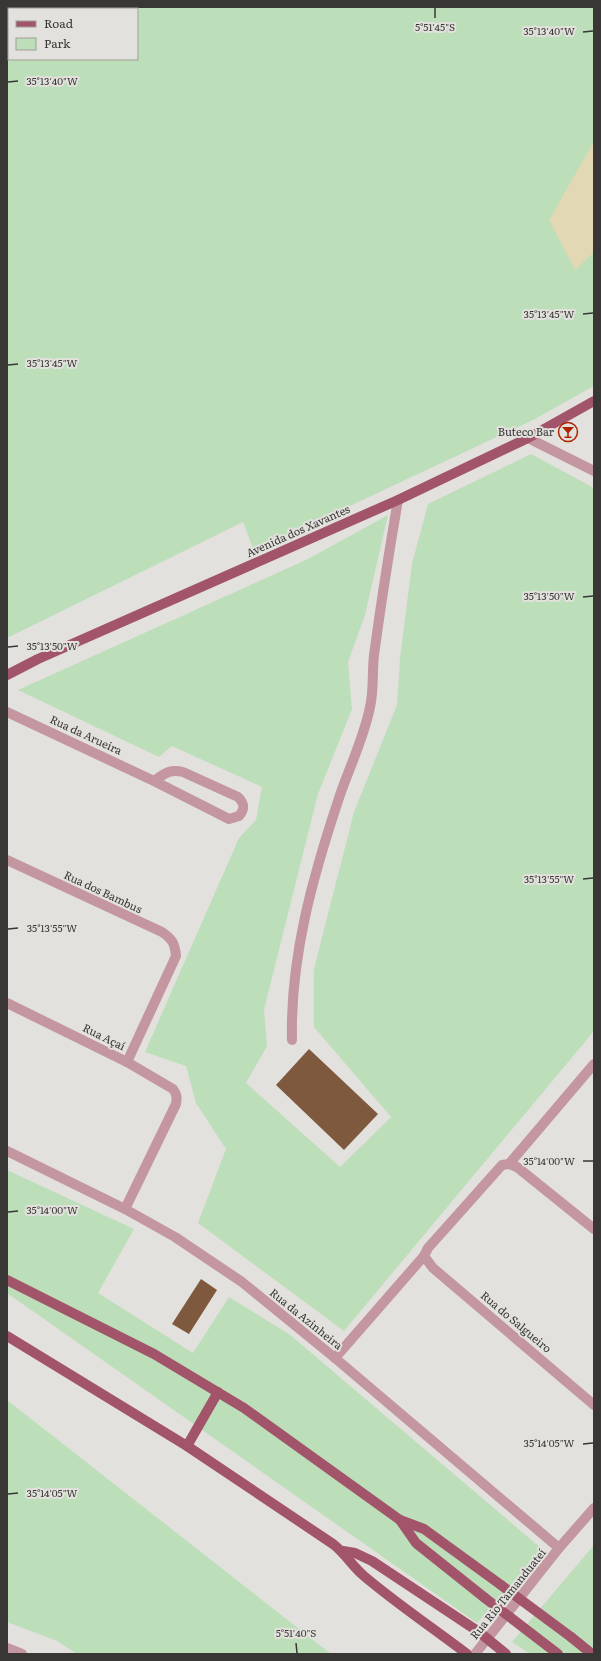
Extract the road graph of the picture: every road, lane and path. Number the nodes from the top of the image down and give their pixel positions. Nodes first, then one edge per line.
1 (594, 400) edge
2 (528, 438) junction
3 (594, 471) edge
4 (398, 500) junction
5 (7, 675) edge
6 (7, 712) edge
7 (154, 781) junction
8 (7, 860) edge
9 (7, 1003) edge
10 (292, 1040) dead end
11 (127, 1062) junction
12 (594, 1064) edge
13 (7, 1151) edge
14 (506, 1165) junction
15 (125, 1209) junction
16 (594, 1229) edge
17 (424, 1256) junction
18 (7, 1280) edge
19 (7, 1336) edge
20 (335, 1358) junction
21 (218, 1392) junction
22 (594, 1405) edge
23 (187, 1446) junction
24 (594, 1508) edge
25 (396, 1517) junction
26 (543, 1535) junction
27 (559, 1548) junction
28 (343, 1551) junction
29 (552, 1557) junction
30 (7, 1648) edge
31 (22, 1654) edge
32 (467, 1654) edge
33 (475, 1654) edge
34 (506, 1654) edge
35 (558, 1654) edge
36 (592, 1654) edge

1 - 2 main road, Avenida dos Xavantes
2 - 3 street
2 - 4 main road, Avenida dos Xavantes
4 - 5 main road, Avenida dos Xavantes
4 - 10 street
6 - 7 street, Rua da Arueira
7 - 7 street, Rua da Arueira
8 - 11 street, Rua dos Bambus
9 - 11 street, Rua Açaí
11 - 15 street, Rua Açaí
12 - 14 street
13 - 15 street, Rua da Azinheira
14 - 16 street
14 - 17 street
15 - 20 street, Rua da Azinheira
17 - 20 street
17 - 22 street, Rua do Salgueiro
18 - 21 main road
19 - 23 main road
20 - 26 street, Rua da Azinheira
21 - 23 main road
21 - 25 main road
23 - 28 main road
24 - 27 street, Rua Rio Tamanduateí
25 - 35 main road, bridge
25 - 36 main road, bridge
26 - 27 street, Rua da Azinheira
26 - 29 street
27 - 29 street, Rua Rio Tamanduateí
28 - 32 main road
28 - 34 main road, bridge
29 - 33 street, Rua Rio Tamanduateí
30 - 31 street

